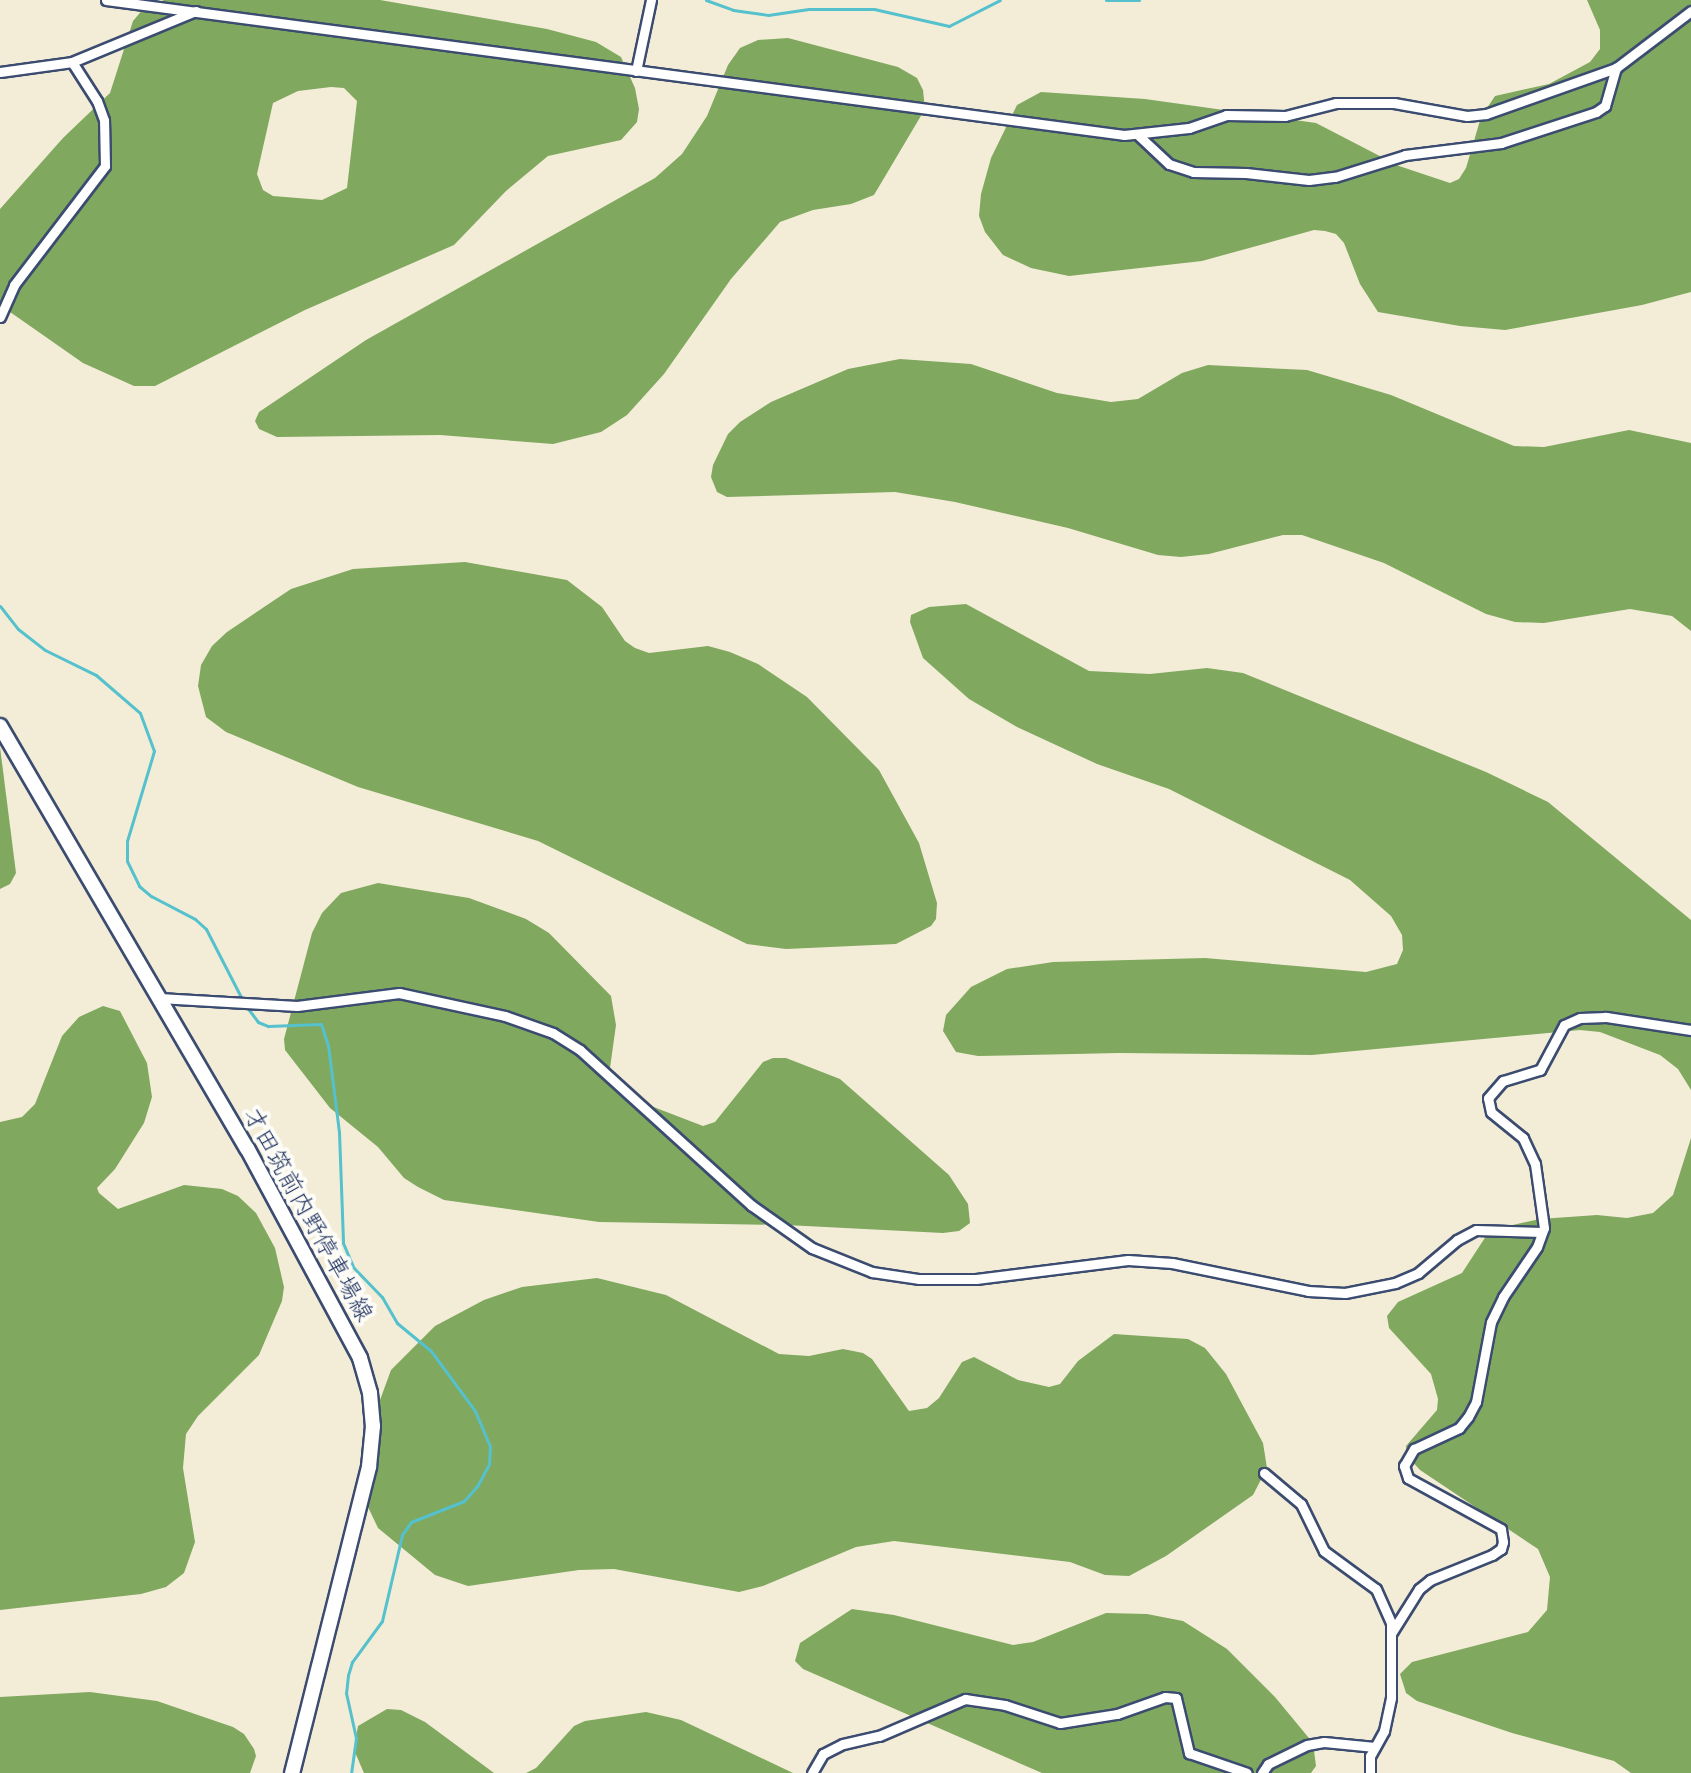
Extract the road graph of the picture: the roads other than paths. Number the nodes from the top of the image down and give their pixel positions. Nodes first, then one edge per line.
1 (106, 0) edge
2 (651, 0) edge
3 (196, 11) junction
4 (1691, 11) edge
5 (72, 62) junction
6 (1616, 68) junction
7 (636, 71) junction
8 (0, 72) edge
9 (1137, 134) junction
10 (0, 317) edge
11 (0, 726) edge
12 (159, 998) junction
13 (1691, 1030) edge
14 (1542, 1232) junction
15 (1264, 1473) dead end
16 (1392, 1632) junction
17 (1375, 1747) junction
18 (292, 1773) edge
19 (812, 1773) edge
20 (1247, 1773) edge
21 (1262, 1773) edge
22 (1370, 1773) edge

1 - 3 street
2 - 7 street
3 - 5 street
3 - 7 street
4 - 6 street
5 - 8 street
5 - 10 street
6 - 9 street
6 - 9 street
7 - 9 street
11 - 12 main road, 才田筑前内野停車場線
12 - 14 street
12 - 18 main road, 才田筑前内野停車場線
13 - 14 street
14 - 16 street
15 - 16 street
16 - 17 street
17 - 21 street
17 - 22 street
19 - 20 street

